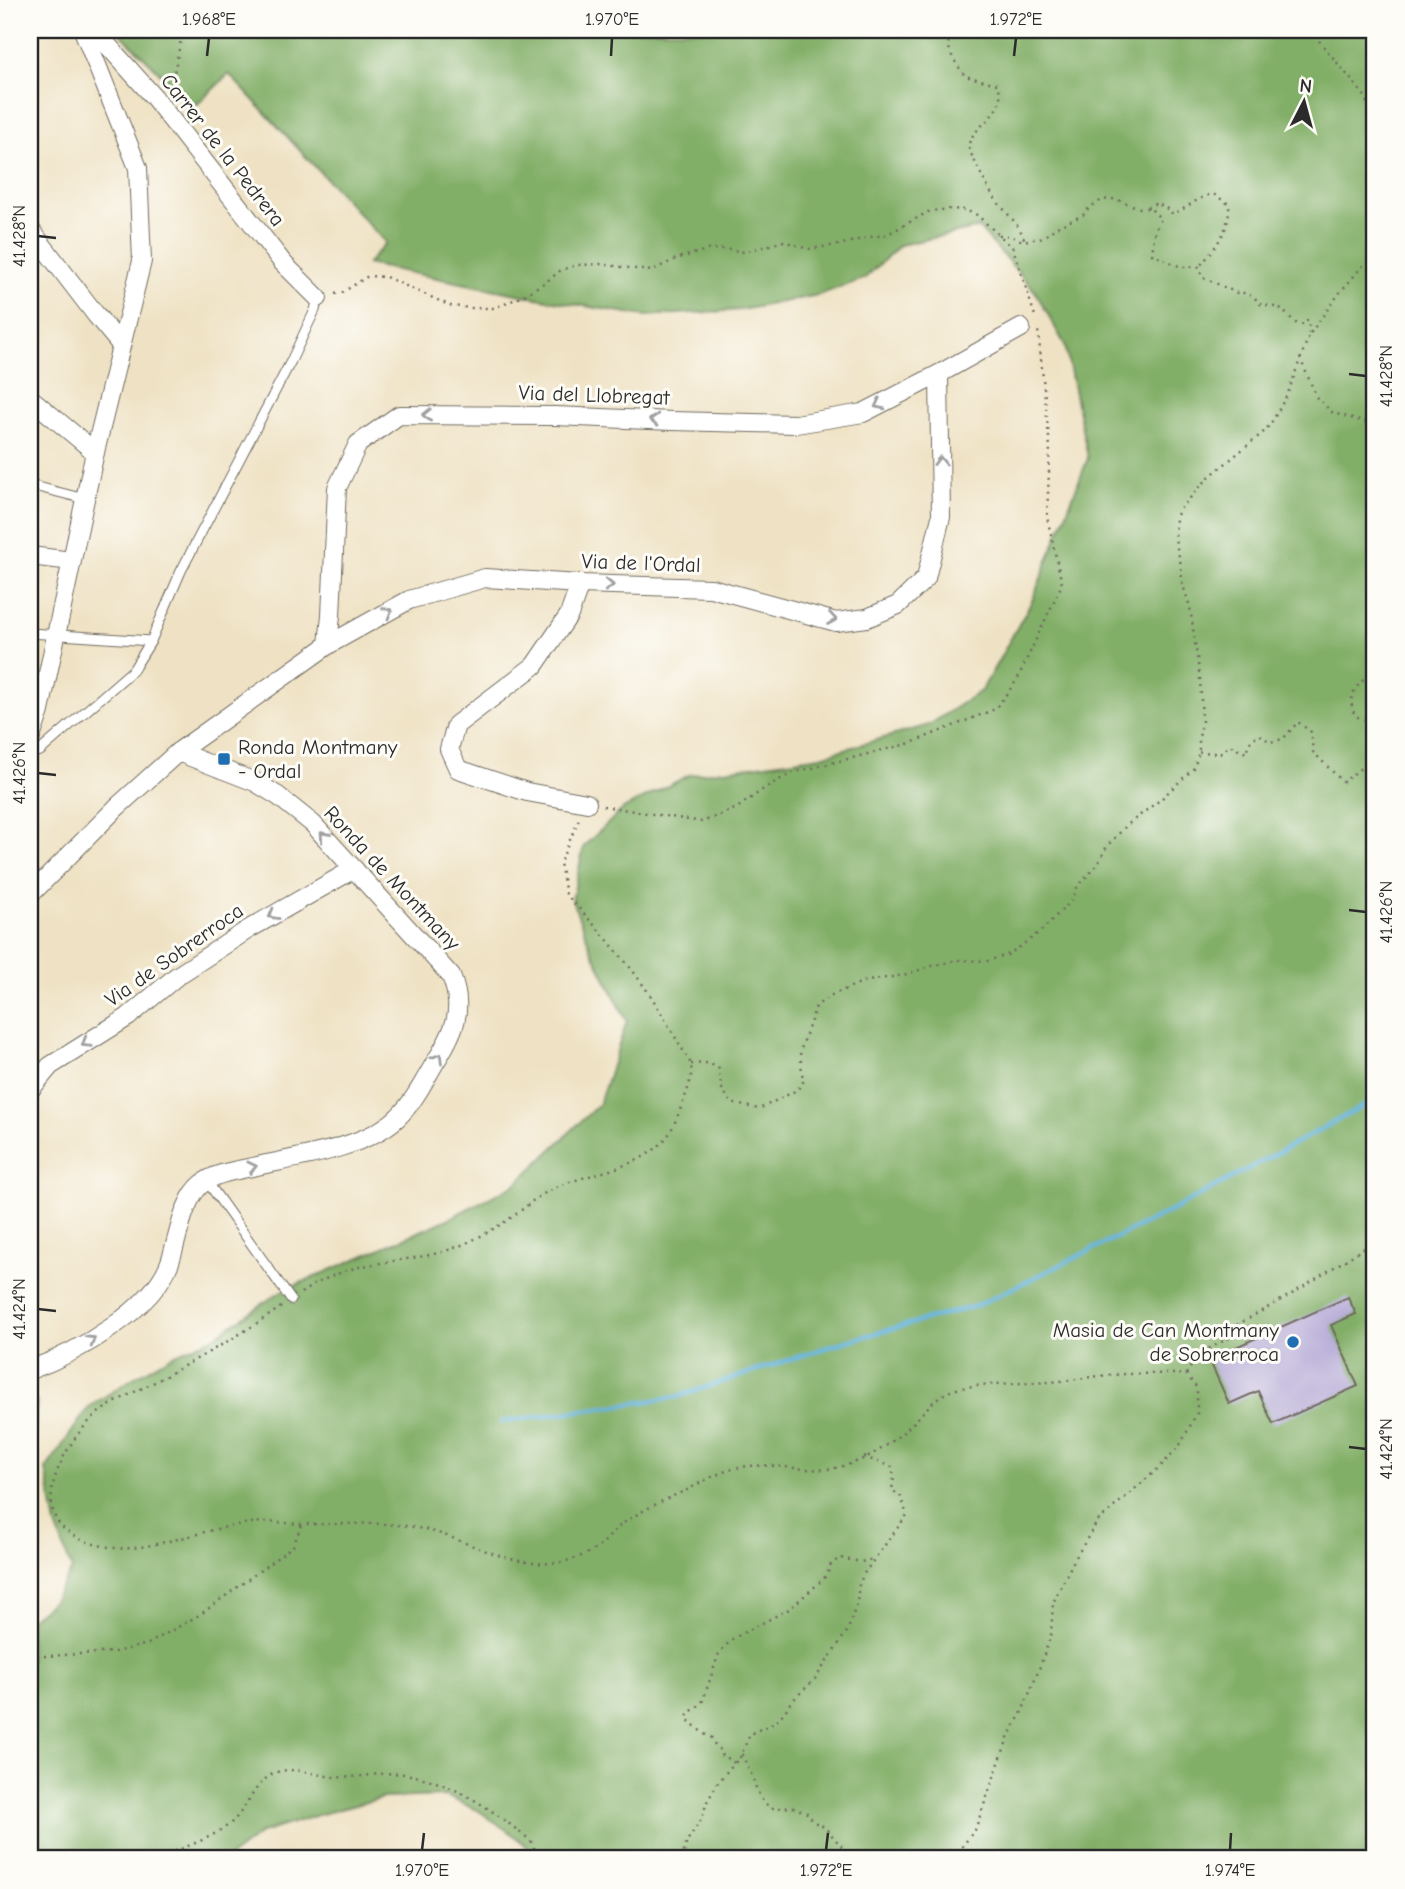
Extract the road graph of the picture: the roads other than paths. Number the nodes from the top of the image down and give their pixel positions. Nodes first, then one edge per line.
1 (83, 30) edge
2 (94, 30) edge
3 (30, 229) edge
4 (318, 298) joint
5 (1021, 328) road end
6 (121, 345) junction
7 (939, 374) junction
8 (30, 398) edge
9 (95, 452) junction
10 (30, 485) edge
11 (85, 499) junction
12 (30, 556) edge
13 (72, 561) junction
14 (580, 584) junction
15 (30, 633) edge
16 (56, 636) junction
17 (150, 641) junction
18 (328, 645) junction
19 (35, 710) edge
20 (30, 740) edge
21 (178, 752) junction
22 (30, 753) edge
23 (587, 803) road end
24 (354, 869) junction
25 (30, 895) edge
26 (30, 1090) edge
27 (206, 1180) junction
28 (291, 1300) road end
29 (30, 1370) edge

1 - 6 street
2 - 4 street, Carrer de la Pedrera
3 - 6 street
4 - 17 lane
5 - 7 street, Via del Llobregat
6 - 9 street
14 -> 7 street, Via de l'Ordal
7 -> 18 street, Via del Llobregat
8 - 9 street
9 - 11 street
10 - 11 lane
11 - 13 street
12 - 13 street
13 - 16 street
18 -> 14 street, Via de l'Ordal
14 - 23 street
15 - 16 lane
16 - 17 lane
16 - 19 street
17 - 22 lane
18 - 21 street, Via de l'Ordal
19 - 20 street
24 -> 21 street, Ronda de Montmany
21 - 25 street
24 -> 26 street, Via de Sobrerroca
27 -> 24 street, Ronda de Montmany
27 - 28 lane
29 -> 27 street

